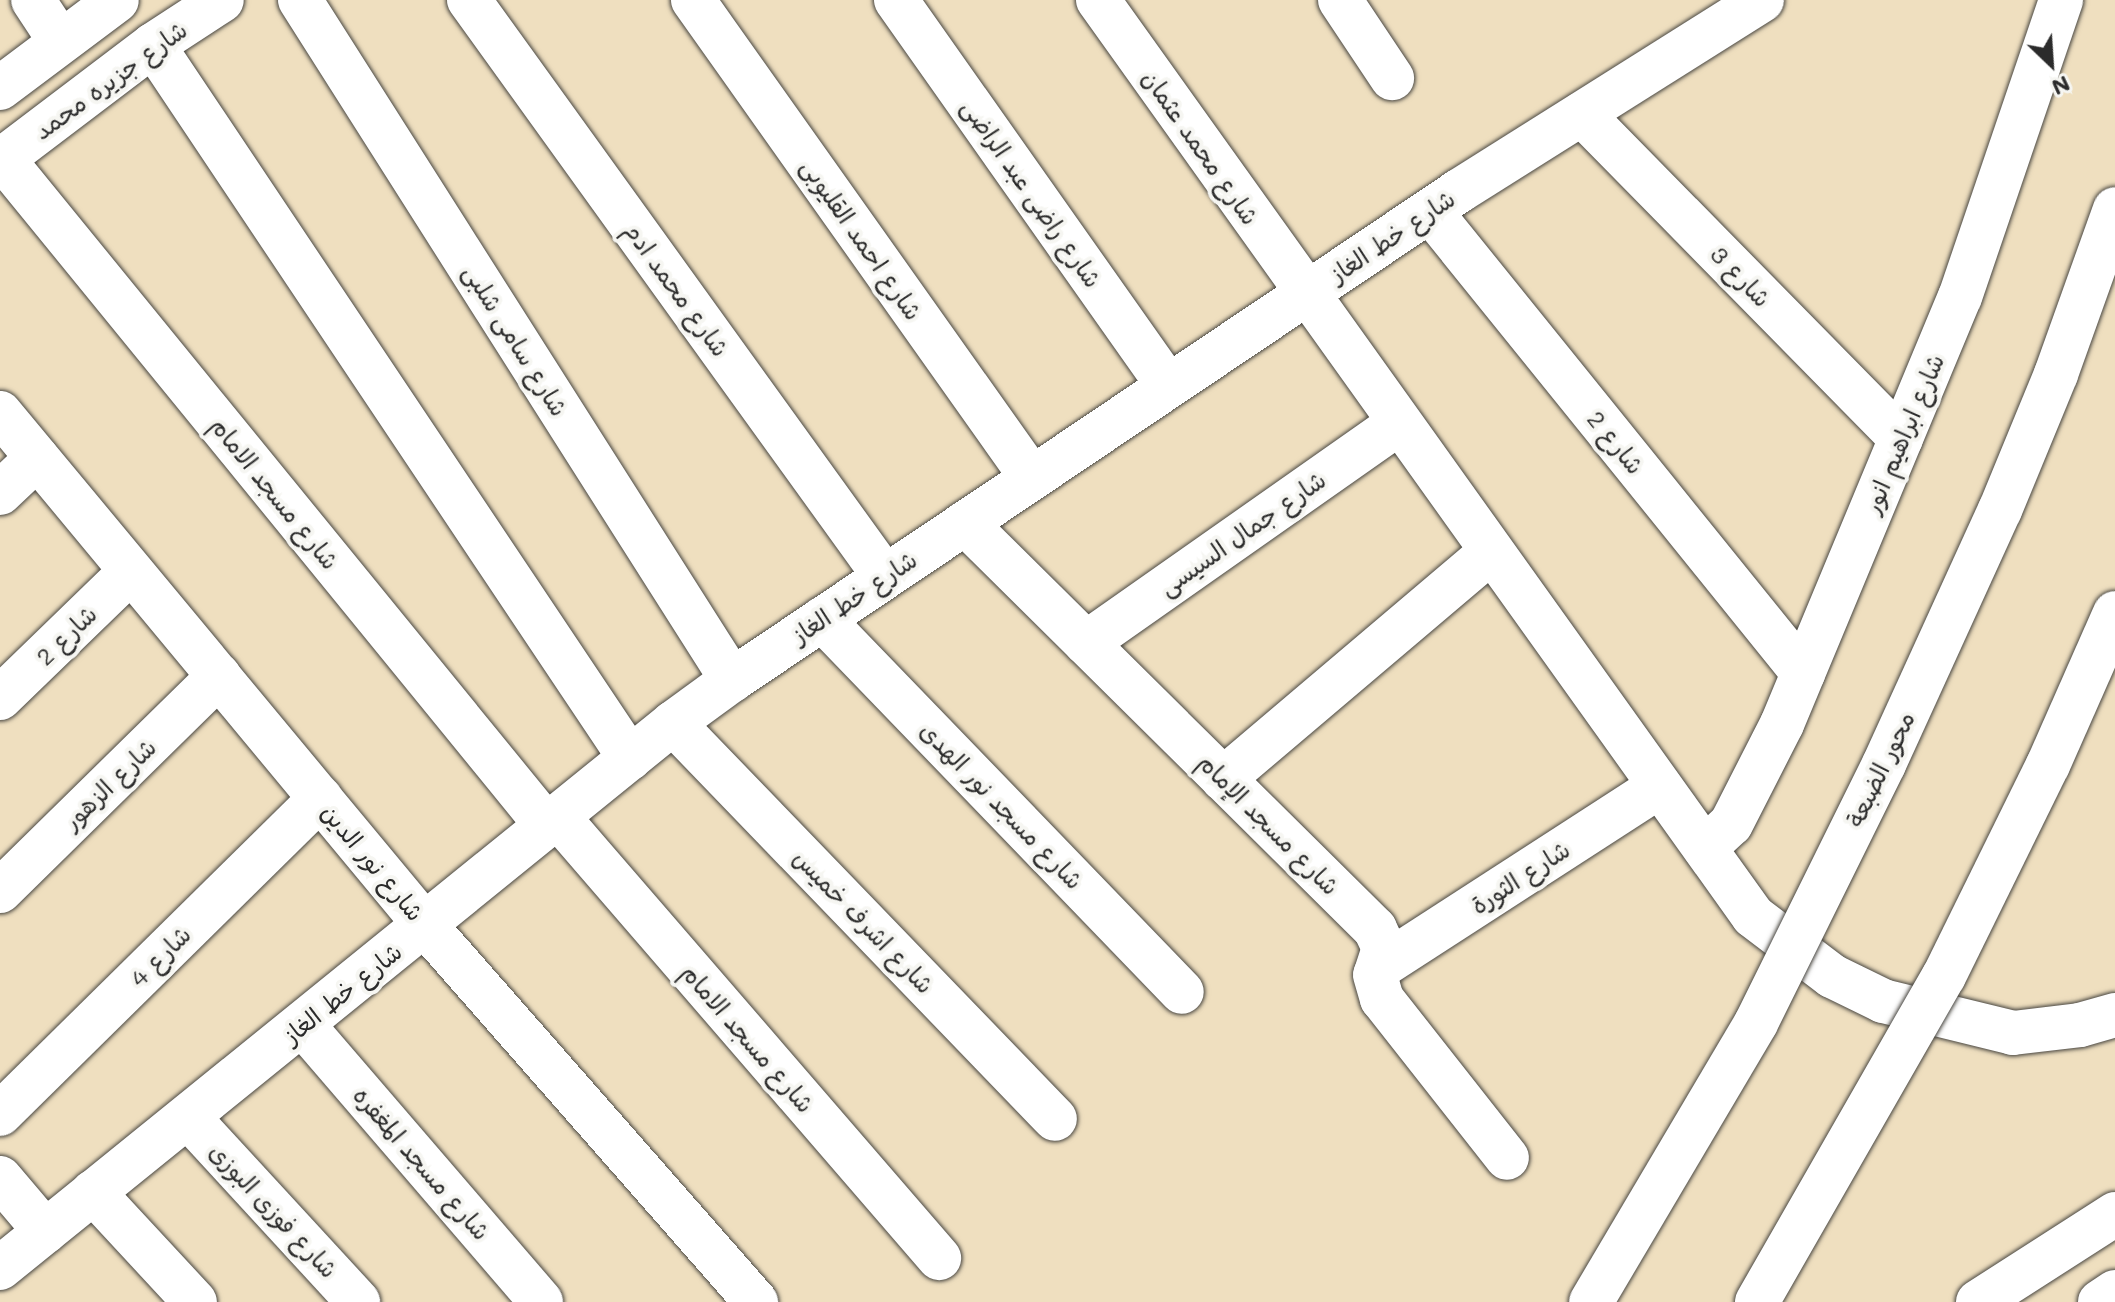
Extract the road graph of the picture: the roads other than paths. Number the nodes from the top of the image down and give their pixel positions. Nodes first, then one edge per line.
1 (33, 0) edge
2 (117, 0) edge
3 (222, 0) edge
4 (300, 0) edge
5 (469, 0) edge
6 (693, 0) edge
7 (896, 0) edge
8 (1098, 0) edge
9 (1340, 0) edge
10 (1762, 0) edge
11 (2061, 0) edge
12 (60, 41) junction
13 (153, 45) junction
14 (1392, 78) dead end
15 (0, 88) edge
16 (1582, 114) junction
17 (1, 160) edge
18 (2115, 209) edge
19 (1430, 211) junction
20 (1305, 294) junction
21 (1168, 386) junction
22 (0, 413) edge
23 (1398, 424) junction
24 (1901, 439) junction
25 (37, 458) junction
26 (1032, 478) junction
27 (0, 493) edge
28 (965, 523) junction
29 (1491, 552) junction
30 (131, 571) junction
31 (885, 577) junction
32 (2115, 613) edge
33 (822, 619) junction
34 (1086, 643) junction
35 (1803, 673) junction
36 (219, 676) junction
37 (732, 680) junction
38 (0, 698) edge
39 (673, 723) junction
40 (630, 758) junction
41 (1223, 779) junction
42 (1660, 786) junction
43 (320, 798) junction
44 (552, 822) junction
45 (1705, 848) junction
46 (0, 891) edge
47 (425, 925) junction
48 (1380, 967) junction
49 (1182, 992) dead end
50 (2115, 1015) edge
51 (303, 1025) junction
52 (0, 1114) edge
53 (189, 1118) junction
54 (1055, 1119) dead end
55 (1507, 1158) dead end
56 (0, 1178) edge
57 (93, 1192) junction
58 (2115, 1214) edge
59 (45, 1231) junction
60 (939, 1258) dead end
61 (0, 1268) edge
62 (2115, 1292) edge
63 (195, 1302) edge
64 (358, 1302) edge
65 (541, 1302) edge
66 (756, 1302) edge
67 (1591, 1302) edge
68 (1757, 1302) edge
69 (1978, 1302) edge
70 (2100, 1302) edge

1 - 12 main road
2 - 12 main road
3 - 13 main road, شارع جزيره محمد
4 - 37 main road, شارع سامى شلبى
5 - 31 main road, شارع محمد ادم
6 - 26 main road, شارع احمد القليوبى
7 - 21 main road, شارع راضى عبد الراضى
8 - 20 main road, شارع محمد عثمان
9 - 14 main road
10 - 16 main road, شارع خط الغاز
11 - 24 main road, شارع ابراهيم انور
12 - 15 main road
13 - 17 main road, شارع جزيره محمد
13 - 40 main road
16 - 19 main road, شارع خط الغاز
16 - 24 main road, شارع 3
17 - 44 main road, شارع مسجد الامام
18 - 67 main road, محور الضبعة, bridge
19 - 20 main road, شارع خط الغاز
19 - 35 main road, شارع 2
20 - 21 main road, شارع خط الغاز
20 - 23 main road, شارع محمد عثمان
21 - 26 main road, شارع خط الغاز
22 - 25 main road, شارع نور الدين
23 - 29 main road, شارع محمد عثمان
23 - 34 main road, شارع جمال السيسى
24 - 35 main road, شارع ابراهيم انور
25 - 27 main road
25 - 30 main road, شارع نور الدين
26 - 28 main road, شارع خط الغاز
28 - 31 main road, شارع خط الغاز
28 - 34 main road, شارع مسجد الإمام
29 - 41 main road
29 - 42 main road, شارع محمد عثمان
30 - 36 main road, شارع نور الدين
30 - 38 main road, شارع 2
31 - 33 main road, شارع خط الغاز
32 - 68 main road, bridge
33 - 37 main road, شارع خط الغاز
33 - 49 main road, شارع مسجد نور الهدى
34 - 41 main road, شارع مسجد الإمام
35 - 45 main road, شارع ابراهيم انور
36 - 43 main road, شارع نور الدين
36 - 46 main road, شارع الزهور
37 - 39 main road, شارع خط الغاز
39 - 40 main road, شارع خط الغاز
39 - 54 main road, شارع اشرف خميس
40 - 44 main road, شارع خط الغاز
41 - 48 main road, شارع مسجد الإمام
42 - 45 main road, شارع محمد عثمان
42 - 48 main road, شارع الثورة
43 - 47 main road, شارع نور الدين
43 - 52 main road, شارع 4
44 - 47 main road, شارع خط الغاز
44 - 60 main road, شارع مسجد الامام
45 - 50 main road, شارع محمد عثمان
47 - 51 main road, شارع خط الغاز
47 - 66 main road, شارع نور الدين
48 - 55 main road, شارع مسجد الإمام
51 - 53 main road, شارع خط الغاز
51 - 65 main road, شارع مسجد المغفره
53 - 57 main road, شارع خط الغاز
53 - 64 main road, شارع فوزى البوزى
56 - 59 main road
57 - 59 main road, شارع خط الغاز
57 - 63 main road
58 - 69 main road
59 - 61 main road, شارع خط الغاز
62 - 70 main road

